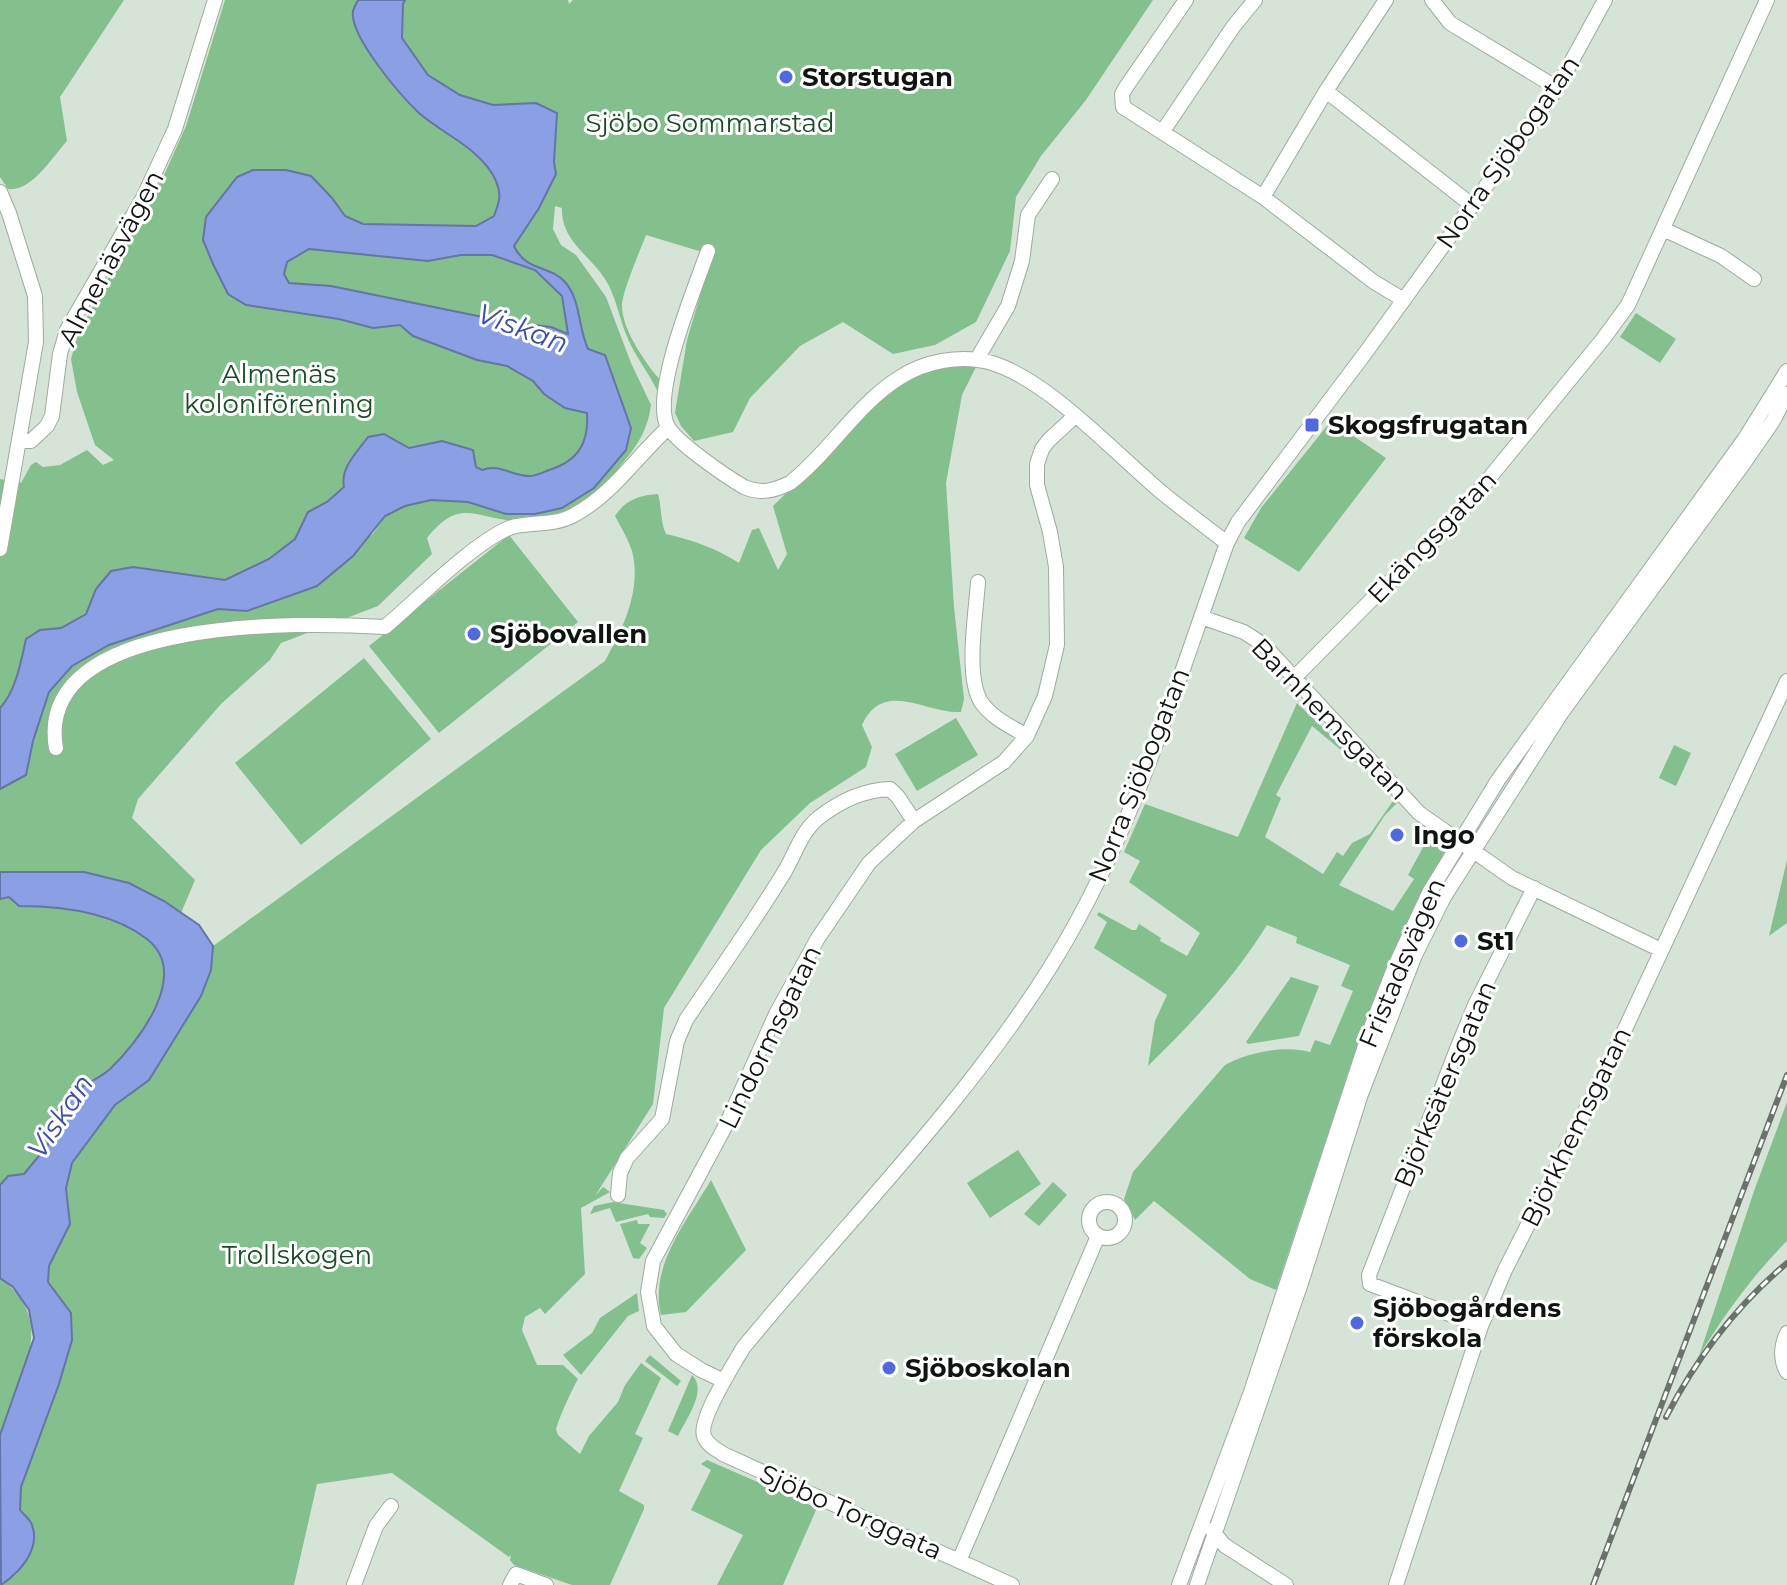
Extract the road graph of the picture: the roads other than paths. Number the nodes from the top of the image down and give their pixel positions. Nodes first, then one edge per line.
1 (215, 0) edge
2 (1186, 0) edge
3 (1255, 0) edge
4 (1386, 0) edge
5 (1432, 0) edge
6 (1605, 0) edge
7 (1767, 0) edge
8 (1557, 88) junction
9 (1326, 91) junction
10 (1163, 131) junction
11 (1052, 179) dead end
12 (0, 192) edge
13 (1263, 197) junction
14 (1473, 206) junction
15 (1663, 229) junction
16 (708, 251) dead end
17 (1754, 279) dead end
18 (1404, 300) junction
19 (977, 359) junction
20 (1787, 371) edge
21 (1787, 394) edge
22 (1074, 417) junction
23 (668, 428) junction
24 (19, 441) junction
25 (1227, 543) junction
26 (0, 549) edge
27 (978, 582) dead end
28 (1201, 617) junction
29 (1295, 677) junction
30 (1787, 681) edge
31 (1027, 736) junction
32 (56, 748) dead end
33 (914, 821) junction
34 (1459, 842) junction
35 (1472, 851) junction
36 (1534, 888) junction
37 (1661, 950) junction
38 (618, 1195) dead end
39 (1098, 1236) dead end
40 (1481, 1326) junction
41 (1787, 1333) edge
42 (1787, 1372) edge
43 (724, 1381) junction
44 (703, 1427) joint
45 (391, 1506) dead end
46 (1205, 1520) junction
47 (1215, 1533) junction
48 (959, 1561) junction
49 (513, 1579) edge
50 (354, 1585) edge
51 (546, 1585) edge
52 (1012, 1585) edge
53 (1179, 1585) edge
54 (1197, 1585) edge
55 (1286, 1585) edge
56 (1396, 1585) edge

1 - 24 street, Almenäsvägen
2 - 10 street
3 - 10 street
4 - 9 street
5 - 8 street
6 - 8 street, Norra Sjöbogatan
7 - 15 street, Ekängsgatan
8 - 14 street, Norra Sjöbogatan
9 - 13 street
9 - 14 street
10 - 13 street
11 - 19 street
12 - 24 street
13 - 18 street
14 - 18 street, Norra Sjöbogatan
15 - 17 street
15 - 29 street, Ekängsgatan
16 - 23 street
18 - 25 street, Norra Sjöbogatan
19 - 22 street
19 - 23 street
20 - 34 street, Fristadsvägen
21 - 35 street, Fristadsvägen
22 - 25 street
22 - 31 street, Lindormsgatan
23 - 32 street
24 - 26 street
25 - 28 street, Norra Sjöbogatan
27 - 31 street
28 - 29 street, Barnhemsgatan
28 - 43 street, Norra Sjöbogatan
29 - 34 street, Barnhemsgatan
30 - 37 street, Björkhemsgatan
31 - 33 street, Lindormsgatan
33 - 38 street
33 - 43 street, Lindormsgatan
34 - 35 street, Barnhemsgatan
34 - 46 street, Fristadsvägen
35 - 36 street, Barnhemsgatan
35 - 47 street, Fristadsvägen
36 - 37 street, Barnhemsgatan
36 - 40 street, Björksätersgatan
37 - 40 street, Björkhemsgatan
39 - 48 street
40 - 56 street, Björkhemsgatan
41 - 42 street
43 - 44 street, Norra Sjöbogatan
44 - 48 street, Sjöbo Torggata
45 - 50 street
46 - 47 street
46 - 53 street, Fristadsvägen
47 - 54 street, Fristadsvägen
47 - 55 street
48 - 52 street, Sjöbo Torggata
49 - 51 street

